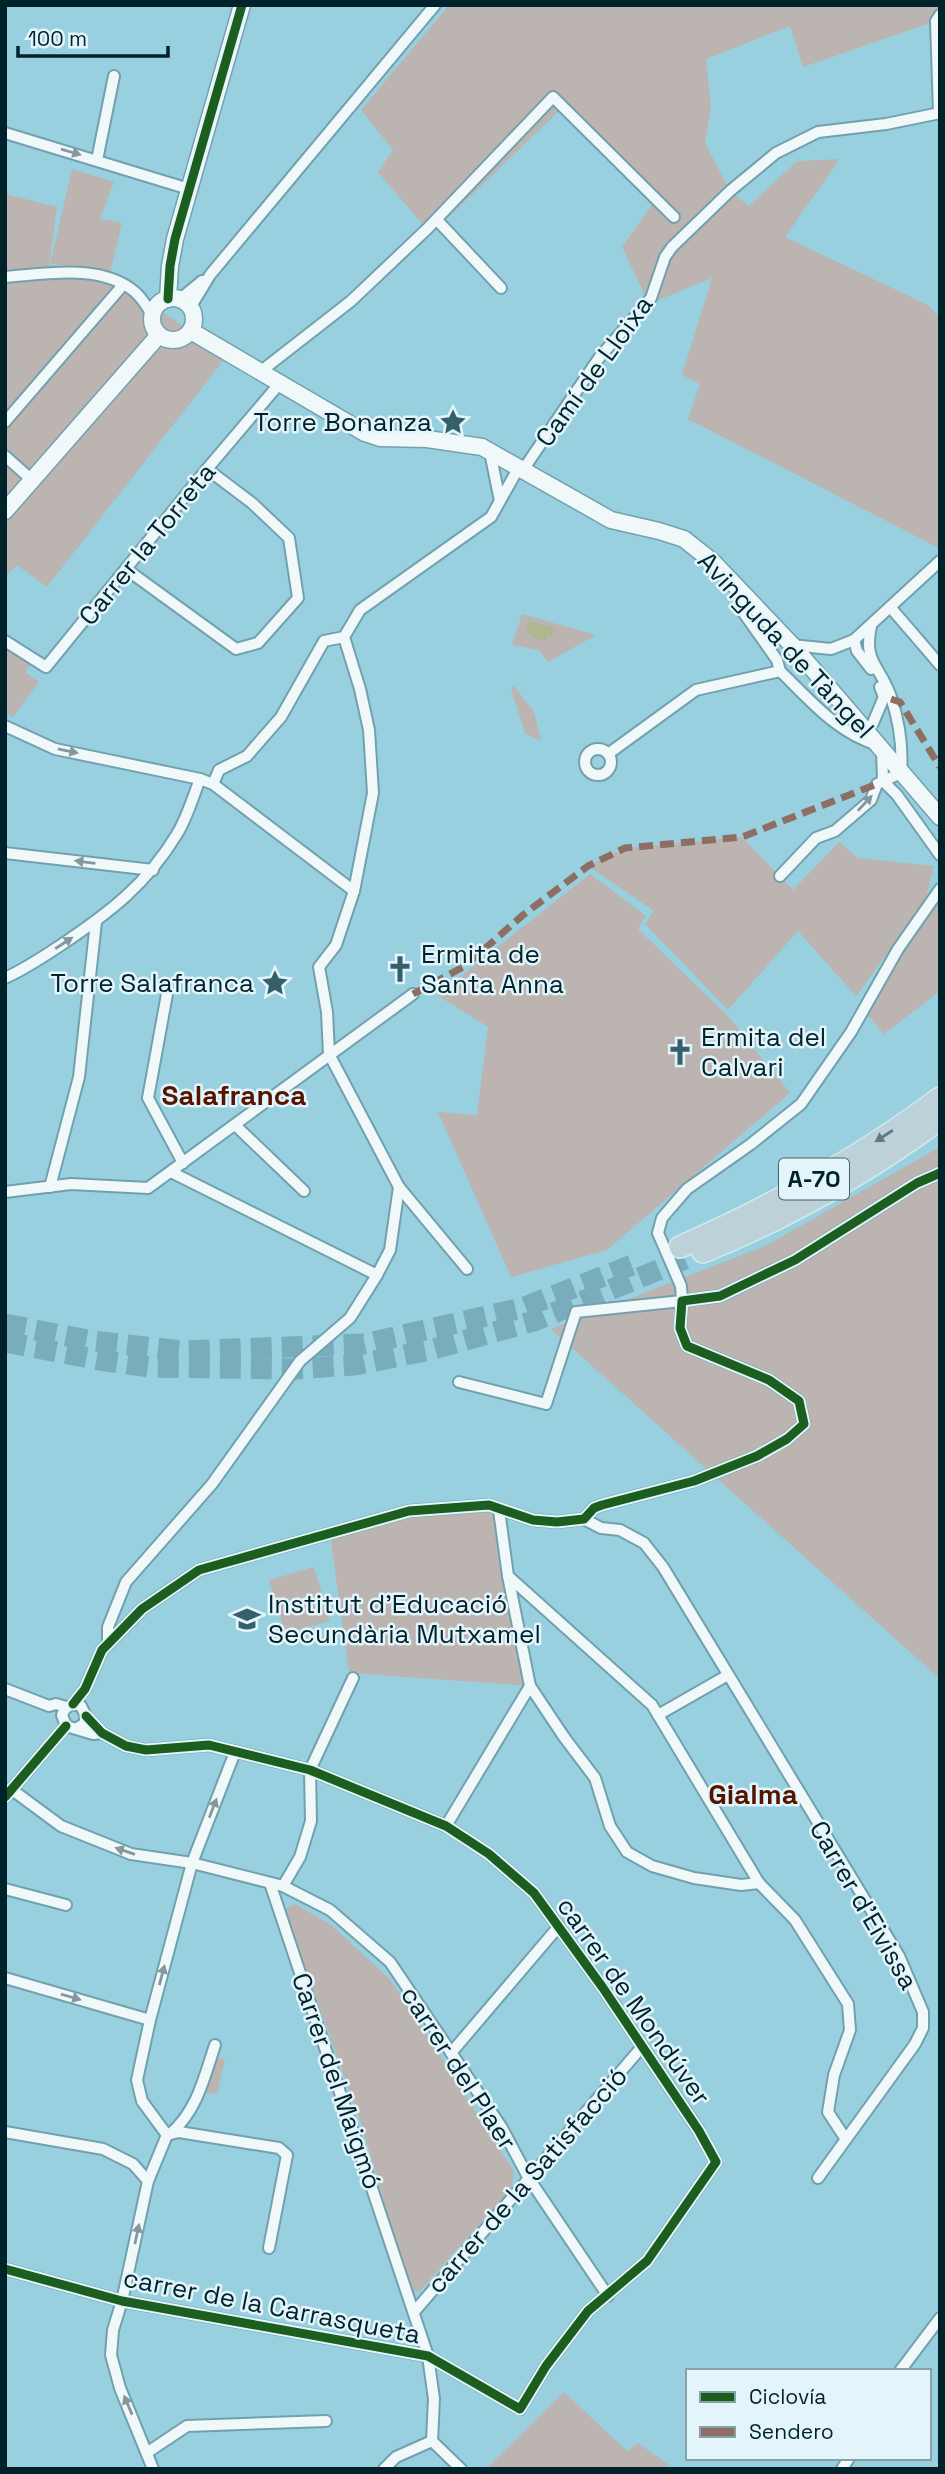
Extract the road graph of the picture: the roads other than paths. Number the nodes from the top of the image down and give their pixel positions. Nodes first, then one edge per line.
1 (242, 5) edge
2 (435, 5) edge
3 (940, 15) edge
4 (114, 76) dead end
5 (940, 113) edge
6 (5, 133) edge
7 (97, 160) junction
8 (189, 189) junction
9 (674, 216) dead end
10 (437, 219) junction
11 (5, 277) edge
12 (123, 285) junction
13 (501, 288) dead end
14 (179, 302) junction
15 (152, 314) junction
16 (191, 331) junction
17 (159, 335) junction
18 (260, 372) junction
19 (280, 383) junction
20 (5, 422) edge
21 (490, 452) junction
22 (5, 456) edge
23 (207, 469) junction
24 (521, 469) junction
25 (33, 481) junction
26 (500, 501) junction
27 (5, 512) edge
28 (940, 561) edge
29 (126, 569) junction
30 (744, 594) junction
31 (891, 608) junction
32 (872, 626) junction
33 (344, 637) junction
34 (854, 640) junction
35 (5, 641) edge
36 (792, 645) junction
37 (940, 665) edge
38 (780, 671) junction
39 (868, 725) junction
40 (5, 726) edge
41 (899, 730) junction
42 (880, 748) junction
43 (608, 754) dead end
44 (901, 772) junction
45 (200, 779) junction
46 (880, 783) junction
47 (213, 784) junction
48 (940, 817) edge
49 (5, 853) edge
50 (940, 855) edge
51 (153, 870) junction
52 (780, 876) dead end
53 (940, 889) edge
54 (354, 891) junction
55 (96, 922) junction
56 (5, 978) edge
57 (167, 994) dead end
58 (413, 994) dead end
59 (329, 1054) junction
60 (940, 1098) edge
61 (940, 1119) edge
62 (235, 1125) junction
63 (183, 1163) junction
64 (940, 1166) edge
65 (171, 1172) junction
66 (940, 1173) edge
67 (922, 1181) junction
68 (50, 1187) junction
69 (399, 1187) junction
70 (303, 1191) dead end
71 (5, 1192) edge
72 (467, 1269) dead end
73 (377, 1275) junction
74 (682, 1301) junction
75 (459, 1382) dead end
76 (499, 1510) junction
77 (584, 1519) junction
78 (508, 1576) junction
79 (107, 1644) junction
80 (728, 1675) junction
81 (353, 1678) dead end
82 (530, 1686) junction
83 (85, 1689) junction
84 (6, 1690) edge
85 (85, 1713) junction
86 (658, 1715) junction
87 (69, 1717) junction
88 (102, 1733) junction
89 (235, 1752) junction
90 (310, 1770) junction
91 (8, 1793) edge
92 (446, 1826) junction
93 (192, 1863) junction
94 (270, 1883) junction
95 (759, 1883) junction
96 (283, 1886) junction
97 (5, 1889) edge
98 (66, 1905) dead end
99 (559, 1926) junction
100 (5, 1978) edge
101 (150, 2020) junction
102 (215, 2045) dead end
103 (642, 2048) junction
104 (451, 2053) junction
105 (5, 2132) edge
106 (167, 2135) junction
107 (845, 2138) junction
108 (528, 2177) junction
109 (818, 2178) dead end
110 (148, 2181) junction
111 (269, 2248) dead end
112 (5, 2269) edge
113 (608, 2296) junction
114 (122, 2301) junction
115 (414, 2312) junction
116 (940, 2318) edge
117 (428, 2356) junction
118 (902, 2369) edge
119 (326, 2421) dead end
120 (432, 2441) junction
121 (148, 2452) junction
122 (153, 2469) edge
123 (384, 2469) edge
124 (461, 2469) edge

1 - 8 main road
2 - 14 street
3 - 5 street
4 - 7 street
5 - 24 street, Camí de Lloixa
6 -> 7 street
7 - 8 street
8 - 14 main road
9 - 10 street
10 - 13 street
10 - 18 street
11 - 12 street
12 - 15 street
12 - 20 street
14 - 15 main road
14 - 16 main road
15 - 17 main road
16 - 17 main road
16 - 18 main road, Avinguda de Tàngel
17 - 25 main road
18 - 19 main road, Avinguda de Tàngel
19 - 21 main road, Avinguda de Tàngel
19 - 23 street, Carrer la Torreta
21 - 24 main road, Avinguda de Tàngel
21 - 26 street
22 - 25 street
23 - 29 street, Carrer la Torreta
23 - 29 street
24 - 26 street, Camí de Lloixa
24 - 30 main road, Avinguda de Tàngel
25 - 27 main road
26 - 33 street, Camí de Lloixa
28 - 31 street
29 - 35 street, Carrer la Torreta
30 - 36 main road, Avinguda de Tàngel
30 - 38 street
31 - 32 street
31 - 37 street
32 - 34 street
32 - 41 street
33 - 47 street
33 - 54 street
34 - 36 street
34 - 39 street
36 - 39 main road, Avinguda de Tàngel
38 - 42 street
38 - 43 street
39 - 41 street
39 - 42 main road, Avinguda de Tàngel
40 -> 45 street
41 - 44 street
42 - 44 main road, Avinguda de Tàngel
42 - 46 street
44 - 46 street
44 - 48 main road, Avinguda de Tàngel
45 - 47 street
45 - 51 street
46 - 50 street
52 -> 46 street
47 - 54 street
51 -> 49 street
51 - 55 street
53 - 74 street
54 - 59 street
56 -> 55 street
55 - 68 street
57 - 63 street
58 - 59 street
59 - 62 street
59 - 69 street
60 -> 61 highway, A-70
62 - 63 street
62 - 70 street
63 - 65 street
64 - 67 street
65 - 68 street
65 - 73 street
66 - 67 street
67 - 74 street
68 - 71 street
69 - 72 street
69 - 73 street
73 - 79 street
74 - 75 street
74 - 77 street
76 - 77 street
76 - 78 street
76 - 79 street
77 - 80 street, Carrer d'Eivissa
78 - 82 street
78 - 86 street
79 - 83 street
80 - 86 street
80 - 107 street, Carrer d'Eivissa
81 - 90 street
82 - 92 street
82 - 95 street
83 - 85 street
83 - 87 street
84 - 87 street
85 - 87 street
85 - 87 street
85 - 88 street, carrer de Mondúver
86 - 95 street
87 - 88 street, carrer de Mondúver
87 - 91 street
88 - 89 street, carrer de Mondúver
89 - 90 street, carrer de Mondúver
93 -> 89 street
90 - 92 street, carrer de Mondúver
90 - 96 street
93 -> 91 street
92 - 99 street, carrer de Mondúver
93 - 94 street
101 -> 93 street
94 - 96 street, carrer del Plaer
94 - 115 street, Carrer del Maigmó
95 - 107 street
96 - 104 street, carrer del Plaer
97 - 98 street
99 - 103 street, carrer de Mondúver
99 - 104 street
100 -> 101 street
101 - 106 street
102 - 106 street
103 - 108 street, carrer de la Satisfacció
103 - 113 street, carrer de Mondúver
104 - 108 street, carrer del Plaer
105 - 110 street
106 - 110 street
106 - 111 street
107 - 109 street, Carrer d'Eivissa
108 - 113 street, carrer del Plaer
108 - 115 street, carrer de la Satisfacció
114 -> 110 street
112 - 114 street, carrer de la Carrasqueta
113 - 117 street, carrer de la Carrasqueta
114 - 117 street, carrer de la Carrasqueta
121 -> 114 street
115 - 117 street, Carrer del Maigmó
116 - 118 street
117 - 120 street, Carrer del Maigmó
119 - 121 street
120 - 123 street
120 - 124 street
121 - 122 street

